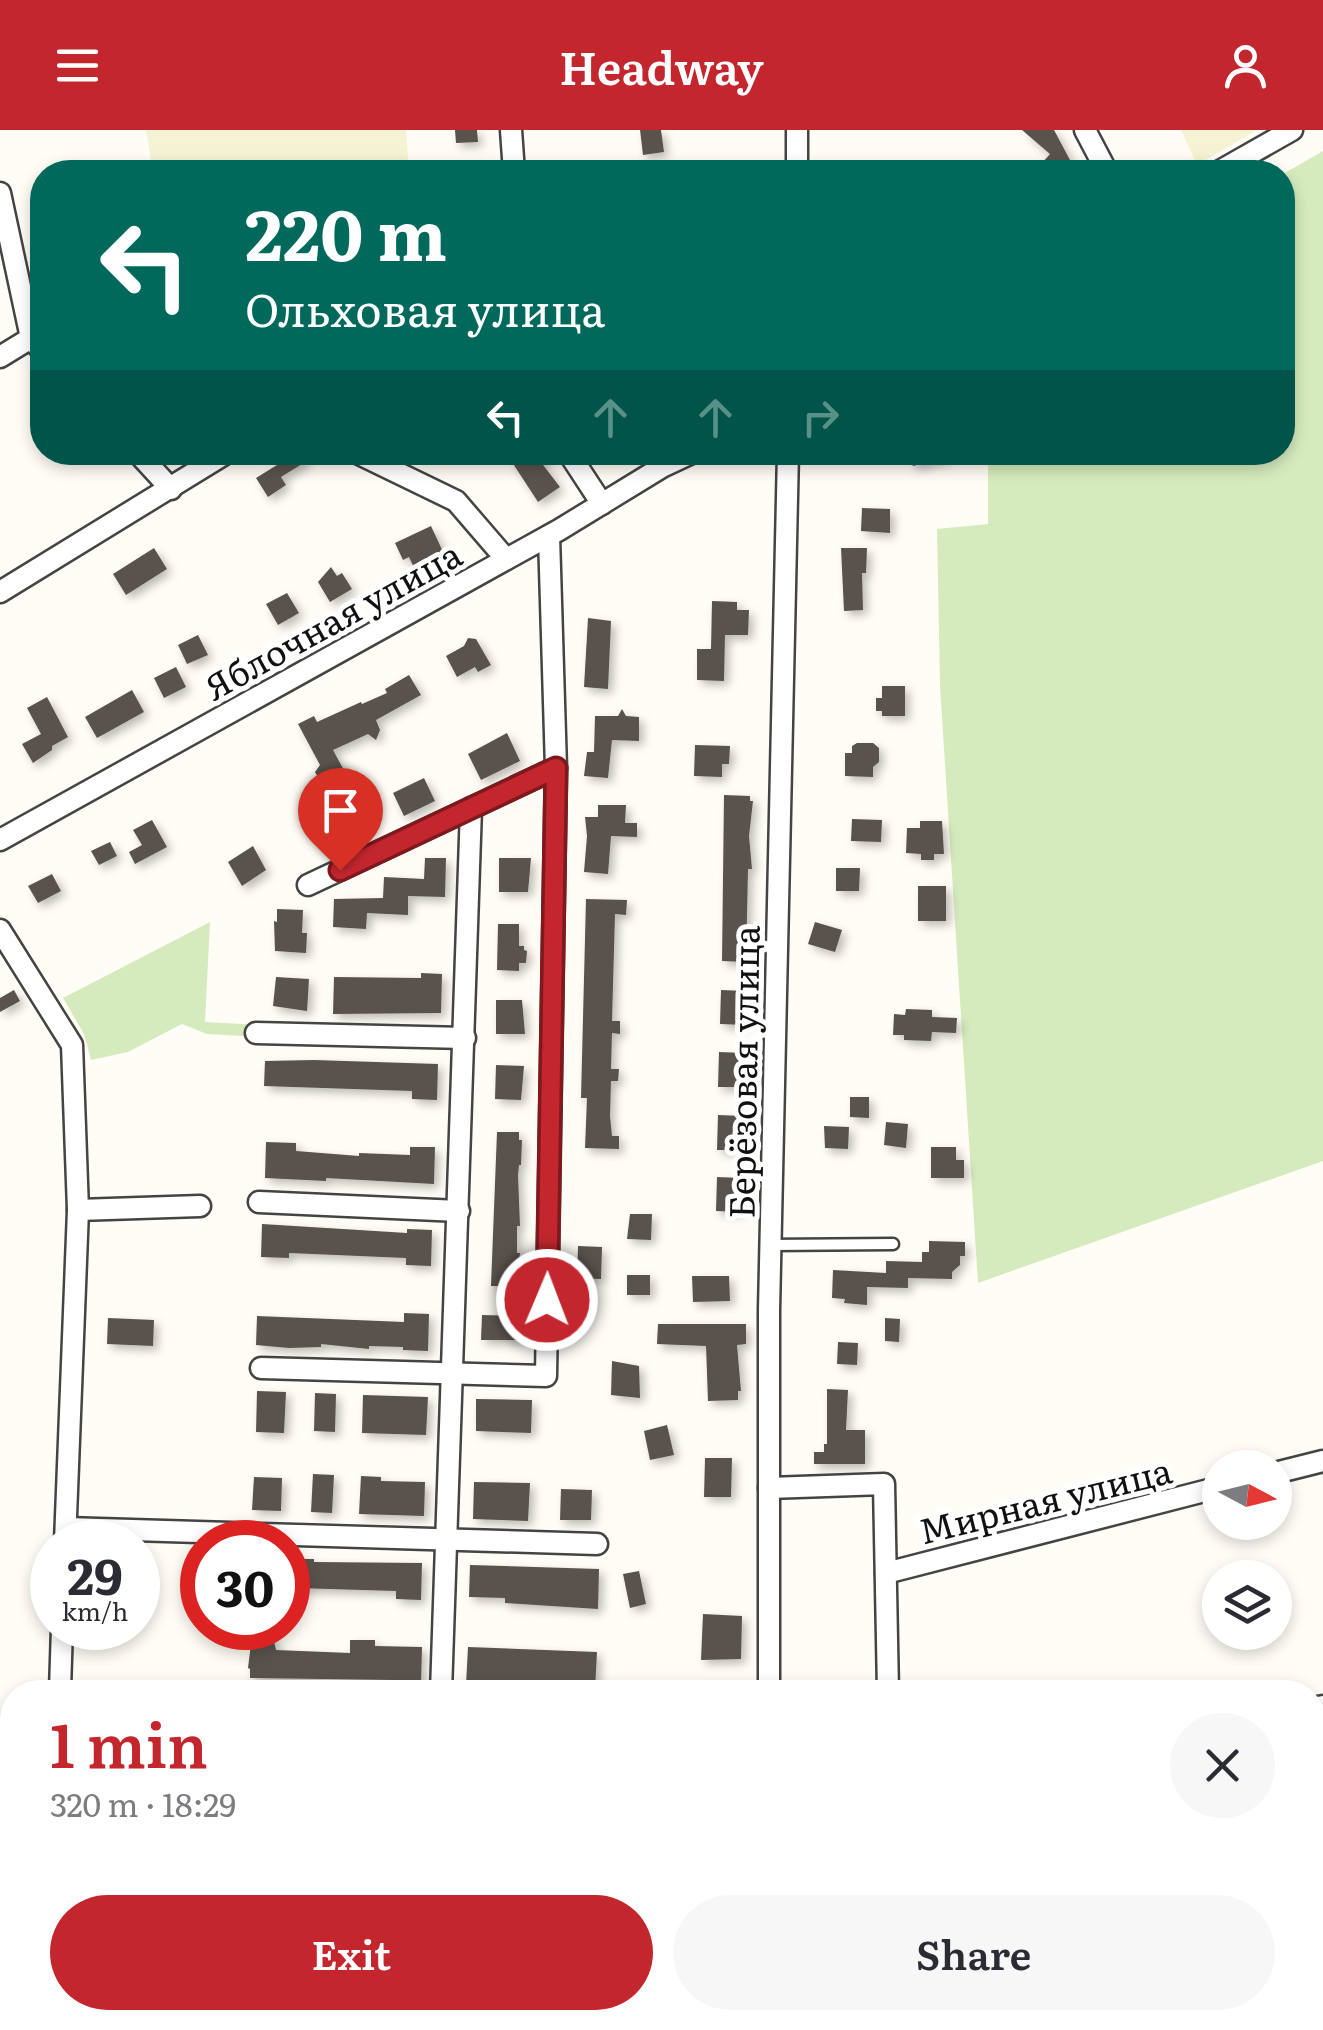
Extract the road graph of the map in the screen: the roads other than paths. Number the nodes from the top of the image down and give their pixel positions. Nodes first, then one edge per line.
1 (511, 130) edge
2 (797, 130) edge
3 (1085, 130) edge
4 (1292, 130) edge
5 (513, 160) edge
6 (796, 160) edge
7 (1101, 160) edge
8 (1239, 160) edge
9 (0, 193) edge
10 (30, 316) edge
11 (30, 347) edge
12 (0, 357) edge
13 (149, 465) edge
14 (208, 465) edge
15 (382, 465) edge
16 (576, 465) edge
17 (671, 465) edge
18 (788, 465) edge
19 (171, 489) junction
20 (602, 504) junction
21 (549, 536) junction
22 (506, 559) junction
23 (0, 592) edge
24 (556, 768) junction
25 (471, 808) junction
26 (0, 840) edge
27 (308, 885) dead end
28 (0, 930) edge
29 (256, 1033) dead end
30 (465, 1038) junction
31 (259, 1202) dead end
32 (200, 1206) dead end
33 (78, 1210) junction
34 (458, 1211) junction
35 (893, 1244) dead end
36 (771, 1245) junction
37 (260, 1368) dead end
38 (452, 1374) junction
39 (1323, 1461) edge
40 (1292, 1469) edge
41 (769, 1488) junction
42 (1202, 1493) edge
43 (67, 1520) edge
44 (160, 1536) edge
45 (446, 1541) junction
46 (596, 1544) dead end
47 (886, 1573) junction
48 (61, 1650) edge
49 (60, 1680) edge
50 (441, 1680) edge
51 (769, 1680) edge
52 (888, 1680) edge

1 - 5 street
2 - 6 street
3 - 7 street
4 - 8 street
9 - 10 street
11 - 12 street
13 - 19 street
14 - 19 street
15 - 22 street
16 - 20 street
17 - 20 street, Яблочная улица
18 - 36 street, Берёзовая улица
19 - 23 street
20 - 21 street, Яблочная улица
21 - 22 street, Яблочная улица
21 - 24 street
22 - 26 street, Яблочная улица
24 - 25 street
24 - 38 street
25 - 27 street
25 - 30 street
28 - 33 street
29 - 30 street
30 - 34 street
31 - 34 street
32 - 33 street
33 - 43 street
34 - 38 street
35 - 36 lane
36 - 41 street, Берёзовая улица
37 - 38 street
38 - 45 street
39 - 40 street
41 - 47 street
41 - 51 street, Берёзовая улица
42 - 47 street, Мирная улица
44 - 45 street
45 - 46 street
45 - 50 street
47 - 52 street
48 - 49 street

